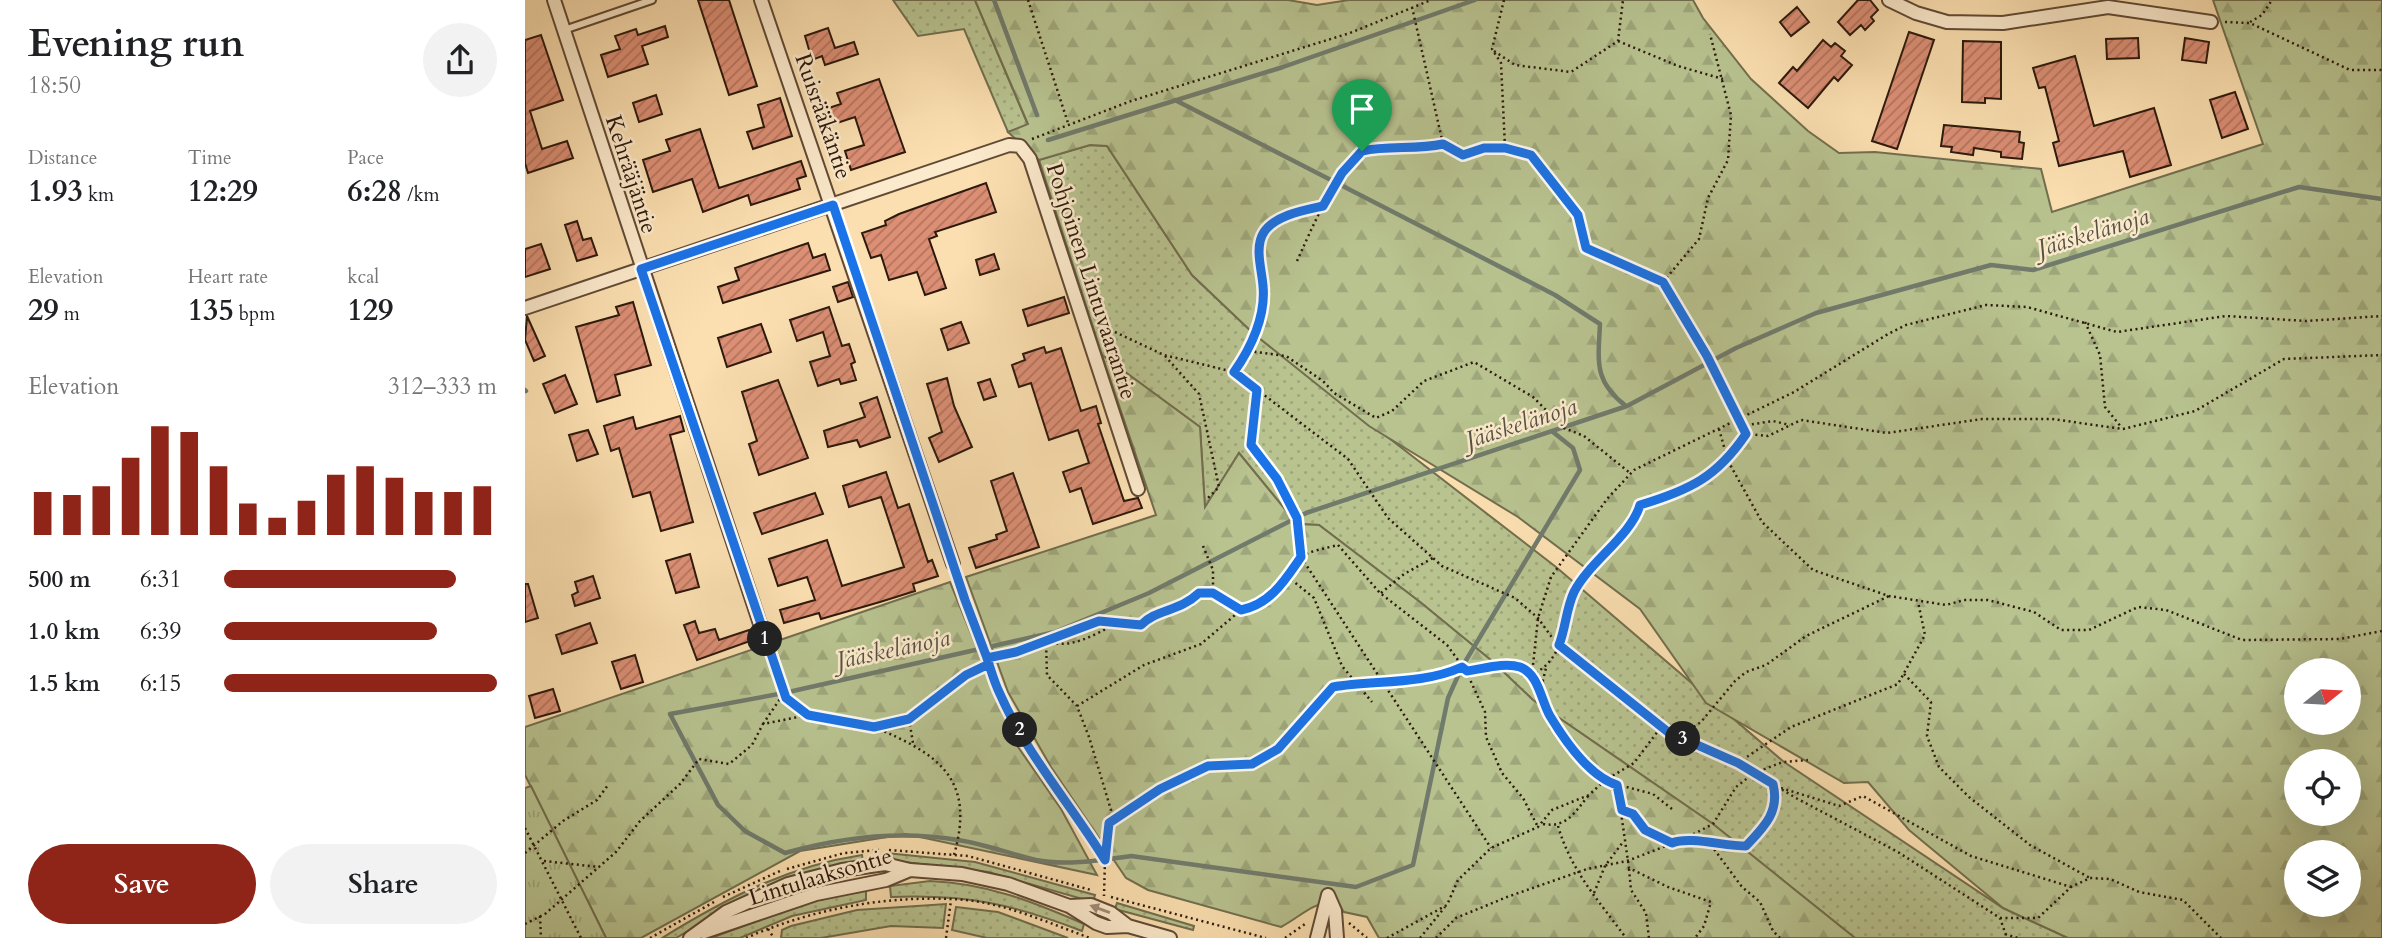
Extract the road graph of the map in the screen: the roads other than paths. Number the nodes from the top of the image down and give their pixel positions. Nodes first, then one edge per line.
1 (554, 0) edge
2 (652, 0) edge
3 (761, 0) edge
4 (1889, 0) edge
5 (2211, 22) road end
6 (564, 30) junction
7 (833, 205) junction
8 (641, 269) junction
9 (525, 308) edge
10 (1137, 489) dead end
11 (953, 564) road end
12 (765, 639) road end
13 (695, 935) edge
14 (1170, 938) edge
15 (1317, 938) edge
16 (1324, 938) edge
17 (1330, 938) edge
18 (1338, 938) edge

1 - 6 street, Kehrääjäntie
2 - 6 lane
3 - 7 street, Ruisrääkäntie
4 - 5 street
6 - 8 street, Kehrääjäntie
7 - 8 street, Pohjoinen Lintuvaarantie
7 - 10 street, Pohjoinen Lintuvaarantie
7 - 11 street, Ruisrääkäntie
8 - 9 street, Pohjoinen Lintuvaarantie
8 - 12 street, Kehrääjäntie
13 - 14 street, Lintulaaksontie
15 - 18 street
16 - 17 street

